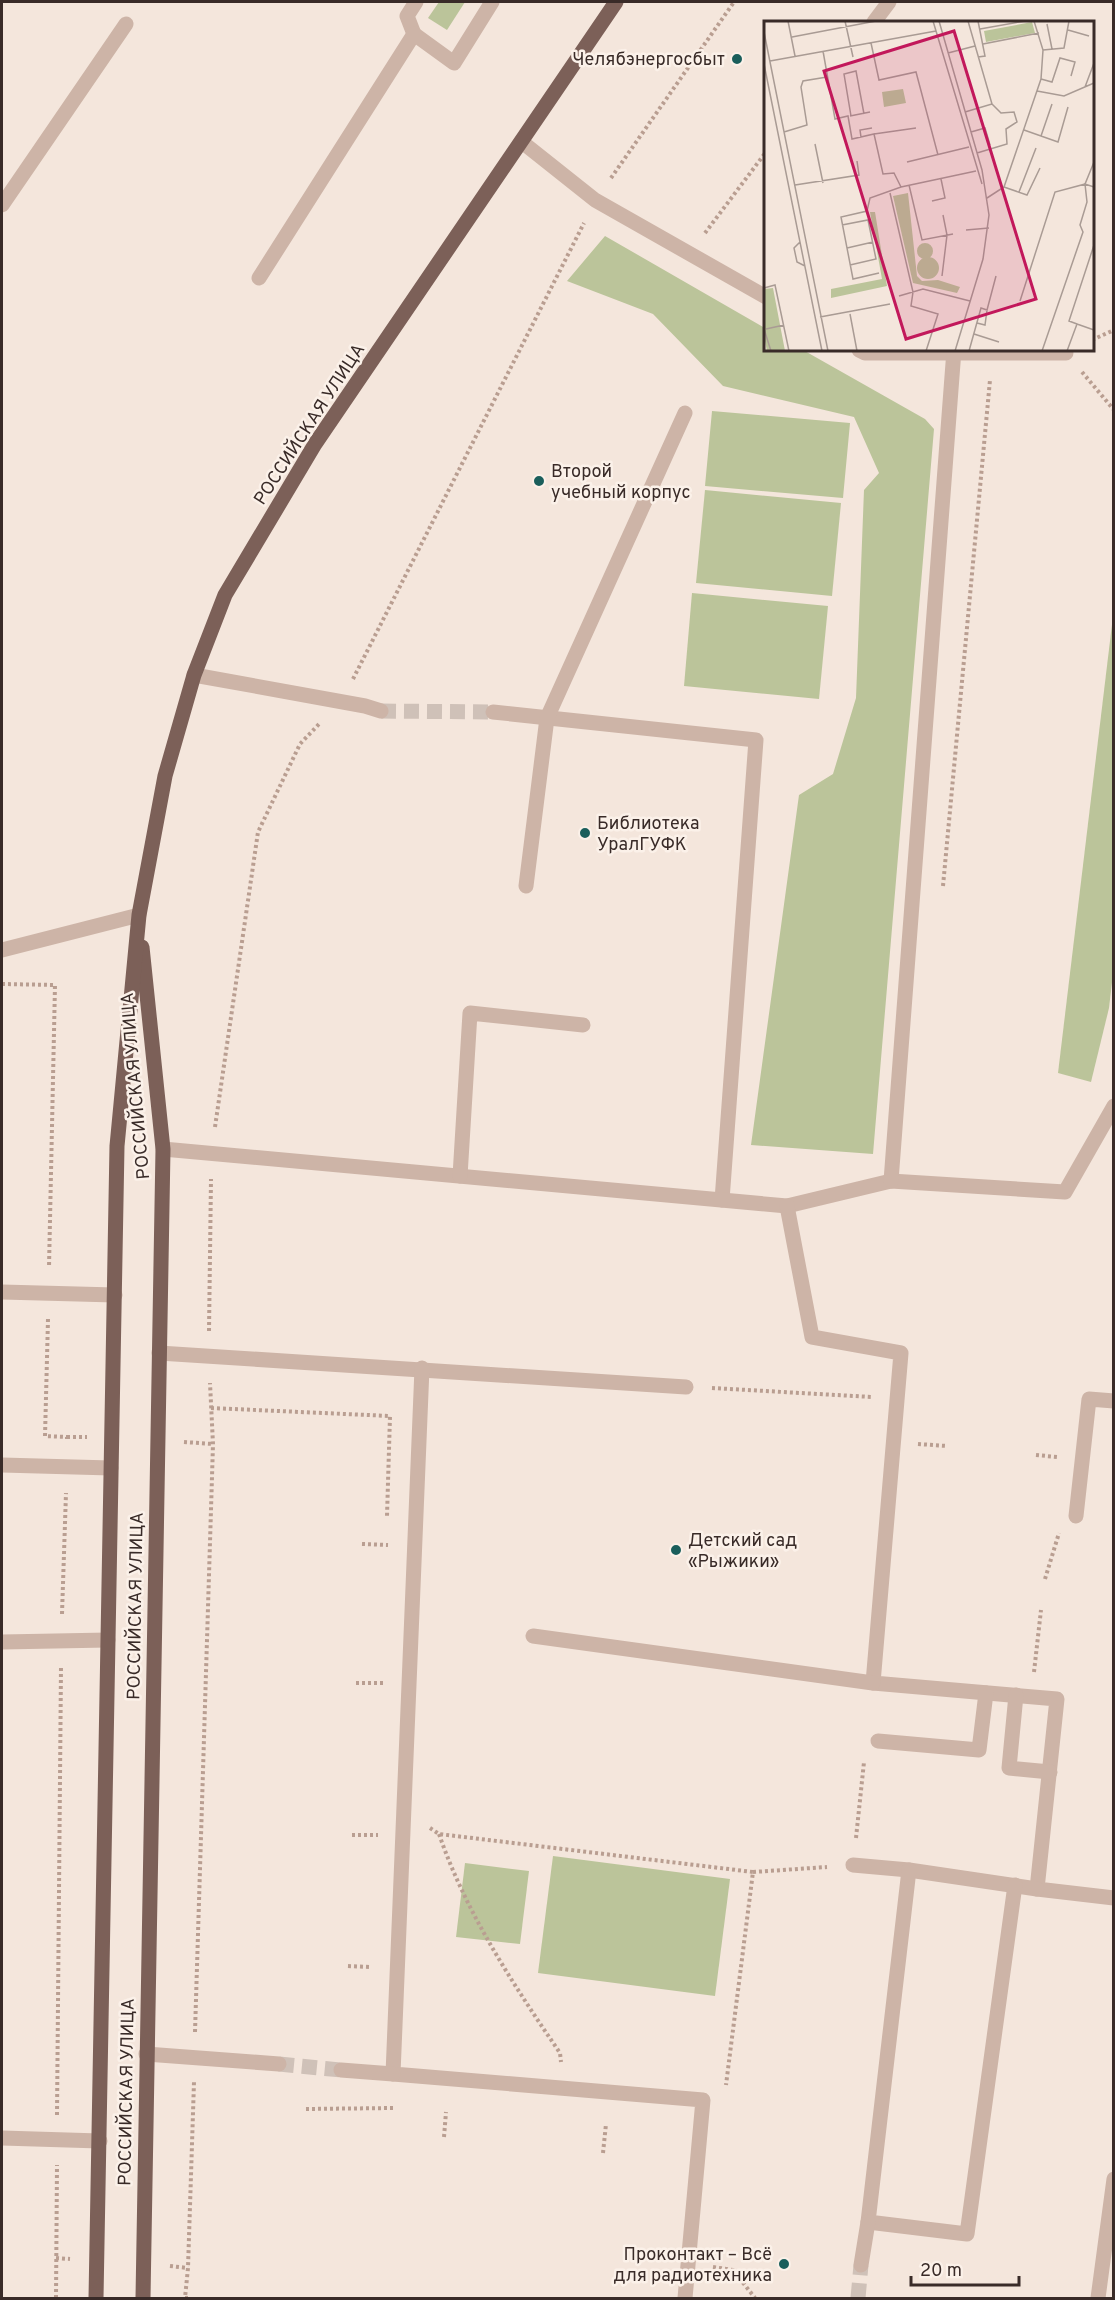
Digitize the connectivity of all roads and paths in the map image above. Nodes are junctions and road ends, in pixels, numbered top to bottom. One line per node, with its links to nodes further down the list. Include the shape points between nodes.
1 (416, 2): 8 (street, via 407,16)
2 (492, 2): 8 (street, via 454,63)
3 (616, 2): 9 (main road, РОССИЙСКАЯ УЛИЦА)
4 (734, 2): 11 (path)
5 (889, 2): 6 (street)
6 (875, 21)
7 (126, 24): 12 (street)
8 (414, 34): 14 (street)
9 (522, 142): 11 (street); 24 (main road, РОССИЙСКАЯ УЛИЦА, via 315,444 225,595)
10 (764, 153): 13 (path)
11 (595, 200): 13 (street); 25 (path)
12 (2, 205)
13 (690, 254): 15 (street)
14 (259, 278)
15 (764, 296)
16 (1113, 330): 17 (path)
17 (1094, 339)
18 (861, 351): 19 (street)
19 (954, 351): 20 (street); 38 (street)
20 (992, 352): 21 (street); 30 (path)
21 (1066, 353): 22 (path)
22 (1113, 410)
23 (685, 413): 28 (street)
24 (194, 675): 25 (street); 31 (main road, РОССИЙСКАЯ УЛИЦА, via 165,776)
25 (341, 702): 26 (street); 36 (path, via 300,744 258,832)
26 (381, 711)
27 (493, 712): 28 (street)
28 (547, 718): 29 (street); 39 (street, via 756,740)
29 (526, 886)
30 (942, 893)
31 (139, 915): 32 (street); 35 (main road, РОССИЙСКАЯ УЛИЦА); 42 (main road, РОССИЙСКАЯ УЛИЦА, via 117,1146)
32 (2, 950)
33 (583, 1024): 37 (street, via 470,1013)
34 (1113, 1106): 38 (street, via 1065,1192)
35 (163, 1149): 36 (street); 43 (main road, РОССИЙСКАЯ УЛИЦА)
36 (212, 1153): 37 (street); 44 (path)
37 (460, 1176): 39 (street)
38 (891, 1181): 40 (street)
39 (722, 1200): 40 (street)
40 (787, 1206): 61 (street, via 812,1337 901,1353)
41 (2, 1292): 42 (street)
42 (115, 1295): 51 (main road, РОССИЙСКАЯ УЛИЦА)
43 (159, 1353): 44 (street); 78 (main road, РОССИЙСКАЯ УЛИЦА)
44 (209, 1356): 45 (street); 49 (path)
45 (422, 1368): 46 (street); 82 (street)
46 (686, 1387): 47 (path)
47 (840, 1395)
48 (1113, 1401): 52 (street, via 1089,1399)
49 (212, 1408): 53 (path, via 390,1416); 79 (path)
50 (2, 1465): 51 (street)
51 (111, 1468): 58 (main road, РОССИЙСКАЯ УЛИЦА)
52 (1076, 1516)
53 (387, 1521)
54 (386, 1533): 55 (path)
55 (386, 1556)
56 (1041, 1610): 64 (path)
57 (533, 1636): 61 (street)
58 (108, 1640): 59 (street); 91 (main road, РОССИЙСКАЯ УЛИЦА)
59 (2, 1642)
60 (383, 1672): 63 (path)
61 (873, 1683): 62 (street)
62 (986, 1693): 64 (street); 65 (street, via 979,1750)
63 (382, 1695)
64 (1024, 1696): 67 (street, via 1057,1699); 67 (street, via 1009,1768)
65 (878, 1741)
66 (866, 1751): 70 (path)
67 (1050, 1772): 74 (street)
68 (379, 1823): 69 (path)
69 (378, 1846)
70 (852, 1865): 71 (street); 72 (path)
71 (909, 1870): 73 (street); 94 (street)
72 (753, 1872): 83 (path, via 439,1834 503,1970 560,2053); 84 (path, via 724,2095)
73 (1015, 1885): 74 (street); 94 (street, via 966,2234)
74 (1037, 1889): 75 (street)
75 (1113, 1898)
76 (348, 1966): 77 (path)
77 (375, 1967)
78 (146, 2054): 79 (street); 99 (main road, РОССИЙСКАЯ УЛИЦА)
79 (195, 2058): 80 (street); 100 (path, via 185,2298)
80 (279, 2064)
81 (341, 2070): 82 (street)
82 (393, 2074): 83 (street)
83 (566, 2088): 84 (street)
84 (703, 2100): 101 (street)
85 (393, 2108): 86 (path)
86 (306, 2109)
87 (446, 2112): 89 (path)
88 (606, 2124): 92 (path)
89 (444, 2137)
90 (2, 2138): 91 (street)
91 (100, 2141): 98 (main road, РОССИЙСКАЯ УЛИЦА)
92 (603, 2153)
93 (1113, 2179): 95 (street)
94 (868, 2222): 96 (street)
95 (1110, 2248): 103 (street)
96 (861, 2265)
97 (713, 2267): 102 (path, via 733,2270)
98 (96, 2298)
99 (143, 2298)
100 (189, 2298)
101 (686, 2298)
102 (755, 2298)
103 (1098, 2298)

